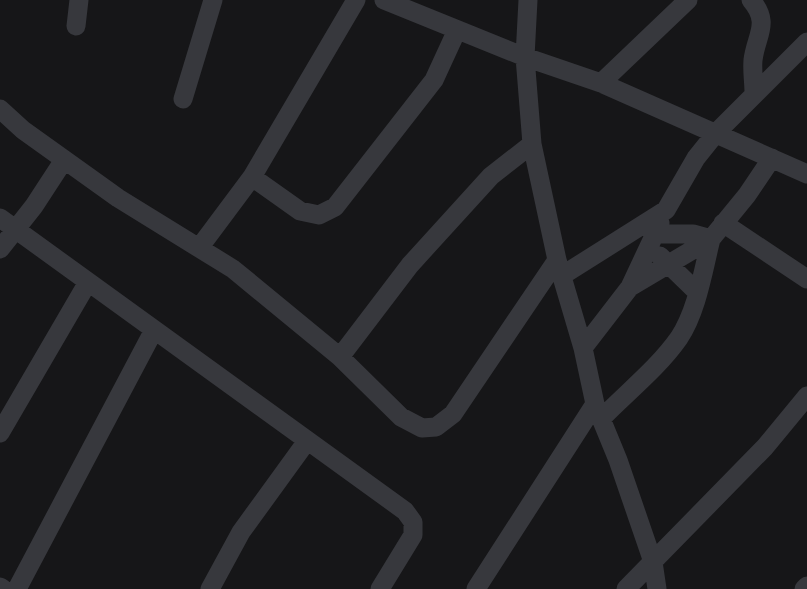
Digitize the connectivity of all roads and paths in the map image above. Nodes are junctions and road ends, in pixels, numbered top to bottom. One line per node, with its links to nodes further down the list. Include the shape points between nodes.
1 (79, 0): 8 (street)
2 (213, 0): 14 (street)
3 (356, 0): 21 (street)
4 (384, 0): 9 (street)
5 (528, 0): 11 (street)
6 (688, 0): 12 (street)
7 (751, 0): 13 (street, via 760,11 762,22 753,60)
8 (76, 26)
9 (457, 30): 11 (street); 21 (street, via 434,80 335,207 319,215 300,211)
10 (807, 42): 13 (street)
11 (526, 57): 12 (street); 17 (street)
12 (600, 83): 16 (street)
13 (754, 93): 16 (street)
14 (182, 99)
15 (0, 109): 19 (street)
16 (716, 133): 18 (street); 22 (street, via 696,158)
17 (532, 144): 31 (street); 38 (street, via 491,176 410,265)
18 (772, 158): 20 (street); 24 (street, via 747,195)
19 (64, 160): 25 (street); 28 (street)
20 (807, 174)
21 (252, 178): 28 (street)
22 (666, 210): 27 (street); 31 (street)
23 (0, 218): 25 (street)
24 (723, 222): 26 (street); 32 (street)
25 (16, 230): 29 (street); 33 (street)
26 (711, 239): 27 (street, via 693,234); 30 (street); 35 (street)
27 (652, 240): 30 (street); 34 (street)
28 (198, 248): 38 (street, via 233,269)
29 (0, 249)
30 (668, 264): 34 (street); 35 (street)
31 (560, 267): 37 (street); 38 (street, via 453,414 436,427 422,428 401,417)
32 (807, 279)
33 (88, 282): 36 (street); 41 (street)
34 (630, 287): 37 (street)
35 (697, 292): 40 (street, via 679,337 662,358)
36 (154, 330): 42 (street); 45 (street)
37 (583, 348): 40 (street)
38 (340, 357)
39 (807, 396): 43 (street, via 765,446)
40 (598, 411): 43 (street); 48 (street)
41 (0, 433)
42 (307, 441): 46 (street, via 242,532); 47 (street, via 405,511 413,522 413,535)
43 (653, 562): 49 (street); 50 (street)
44 (807, 586): 51 (street)
45 (17, 589)
46 (210, 589)
47 (380, 589)
48 (476, 589)
49 (626, 589)
50 (657, 589)
51 (804, 589)

